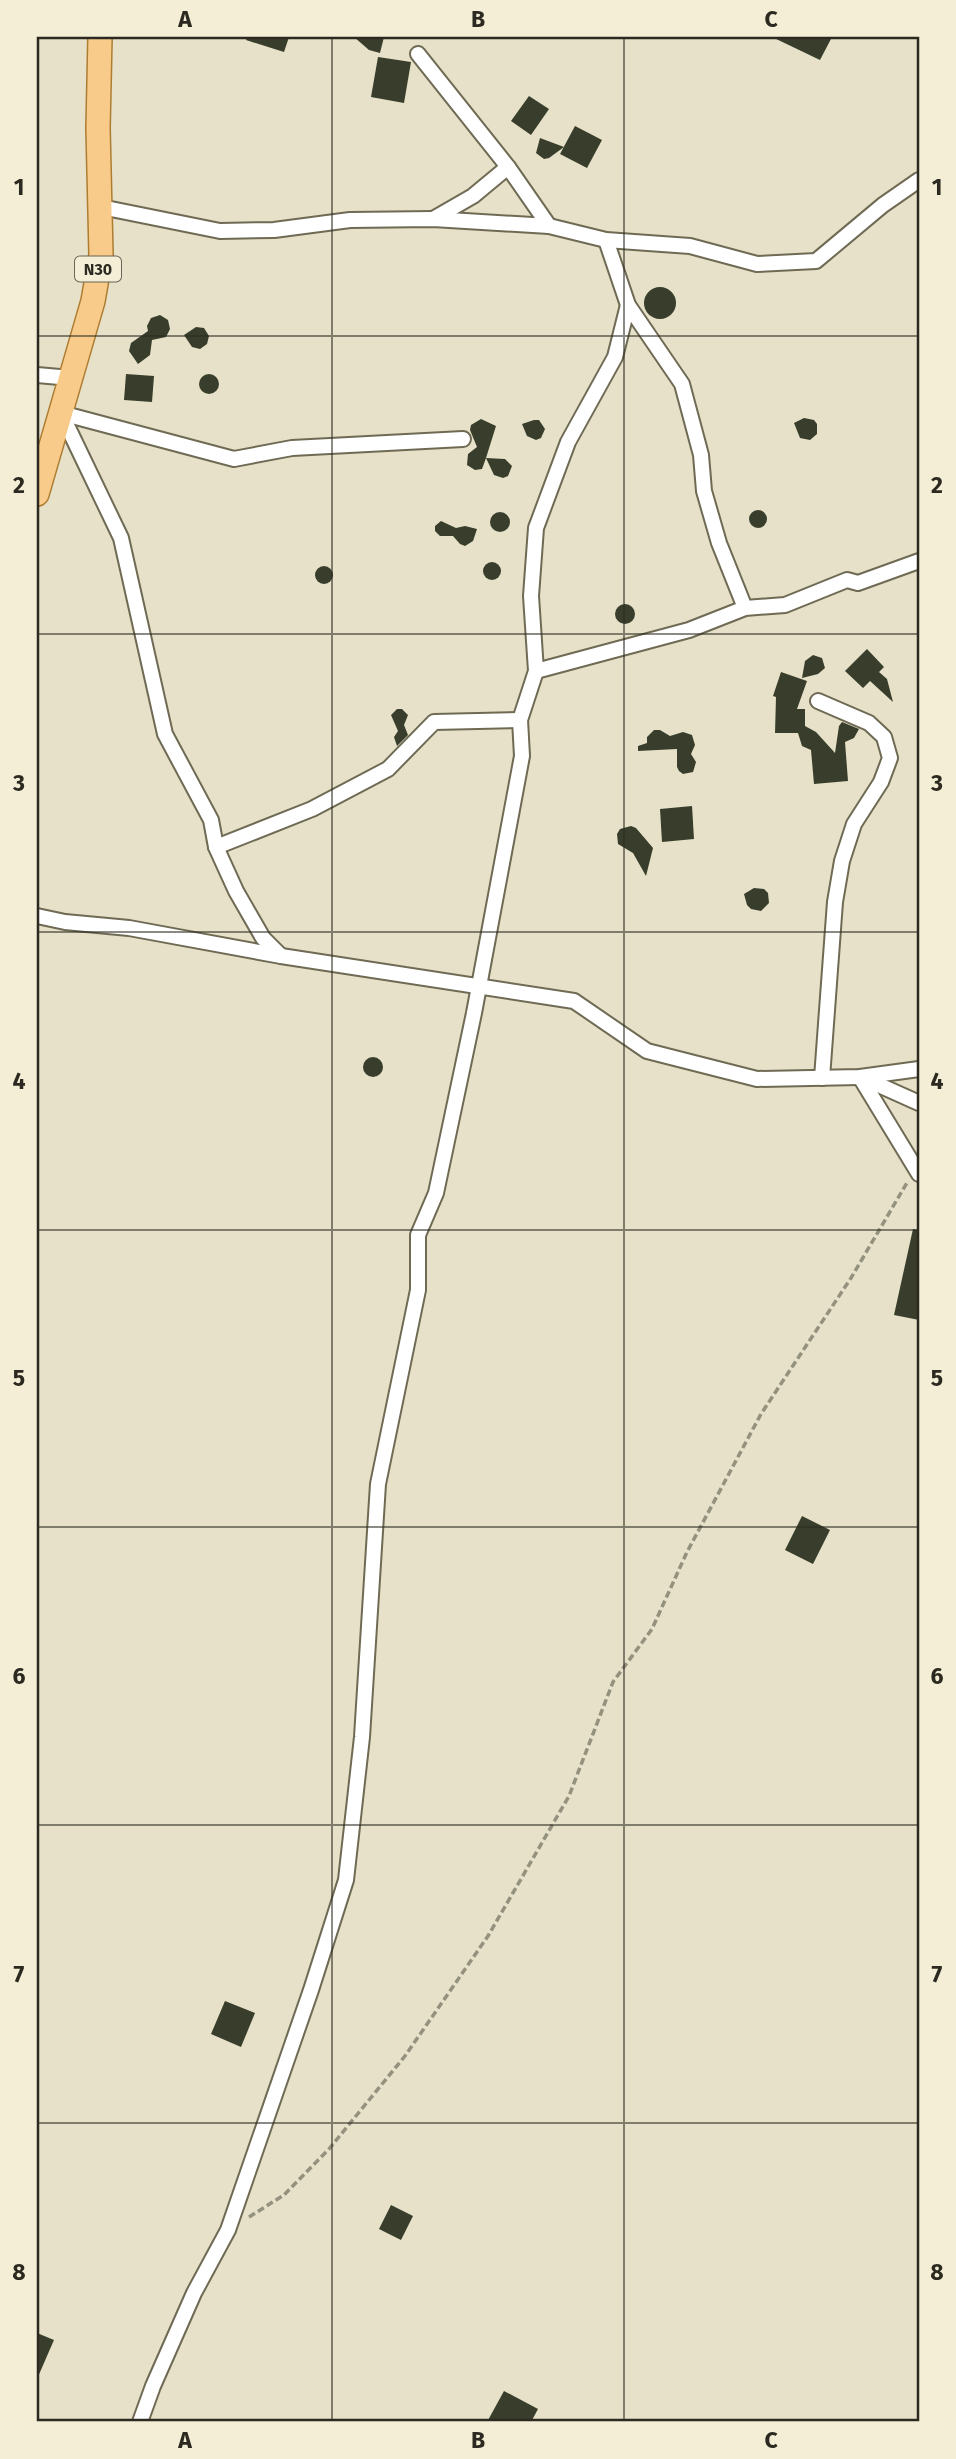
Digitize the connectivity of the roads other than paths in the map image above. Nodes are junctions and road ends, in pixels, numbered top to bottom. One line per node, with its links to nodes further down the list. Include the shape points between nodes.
1 (100, 37): 5 (main road, N30)
2 (418, 54): 3 (street)
3 (508, 167): 6 (street, via 473,196); 7 (street)
4 (919, 180): 8 (street, via 816,261 757,264 690,246)
5 (101, 207): 6 (street, via 220,231 274,230 350,220); 11 (main road, N30, via 93,301)
6 (433, 219): 7 (street)
7 (549, 226): 8 (street)
8 (606, 240): 9 (street)
9 (628, 305): 16 (street, via 682,384 701,455 704,491); 17 (street, via 615,357 568,442 536,528 531,596)
10 (37, 375): 11 (street)
11 (71, 378): 12 (main road, N30)
12 (61, 413): 13 (street, via 234,458 292,448); 14 (main road, N30); 20 (street, via 121,538 165,734 211,820)
13 (463, 439)
14 (37, 494)
15 (919, 561): 16 (street, via 858,583 847,580 785,605)
16 (745, 608): 17 (street, via 690,630)
17 (536, 671): 19 (street)
18 (818, 701): 26 (street, via 869,723 884,737 890,758 881,782 854,824 842,861)
19 (520, 720): 20 (street, via 433,722 388,769 312,809); 23 (street, via 522,756)
20 (216, 847): 22 (street, via 263,938)
21 (37, 916): 22 (street)
22 (281, 956): 23 (street)
23 (478, 985): 26 (street, via 573,1001 647,1051 757,1079); 29 (street, via 436,1193 418,1235 418,1290 377,1485 362,1737 346,1880 228,2230 194,2293)
24 (919, 1069): 25 (street)
25 (860, 1077): 26 (street); 27 (street); 28 (street)
26 (822, 1078)
27 (919, 1104)
28 (918, 1170)
29 (140, 2422)

